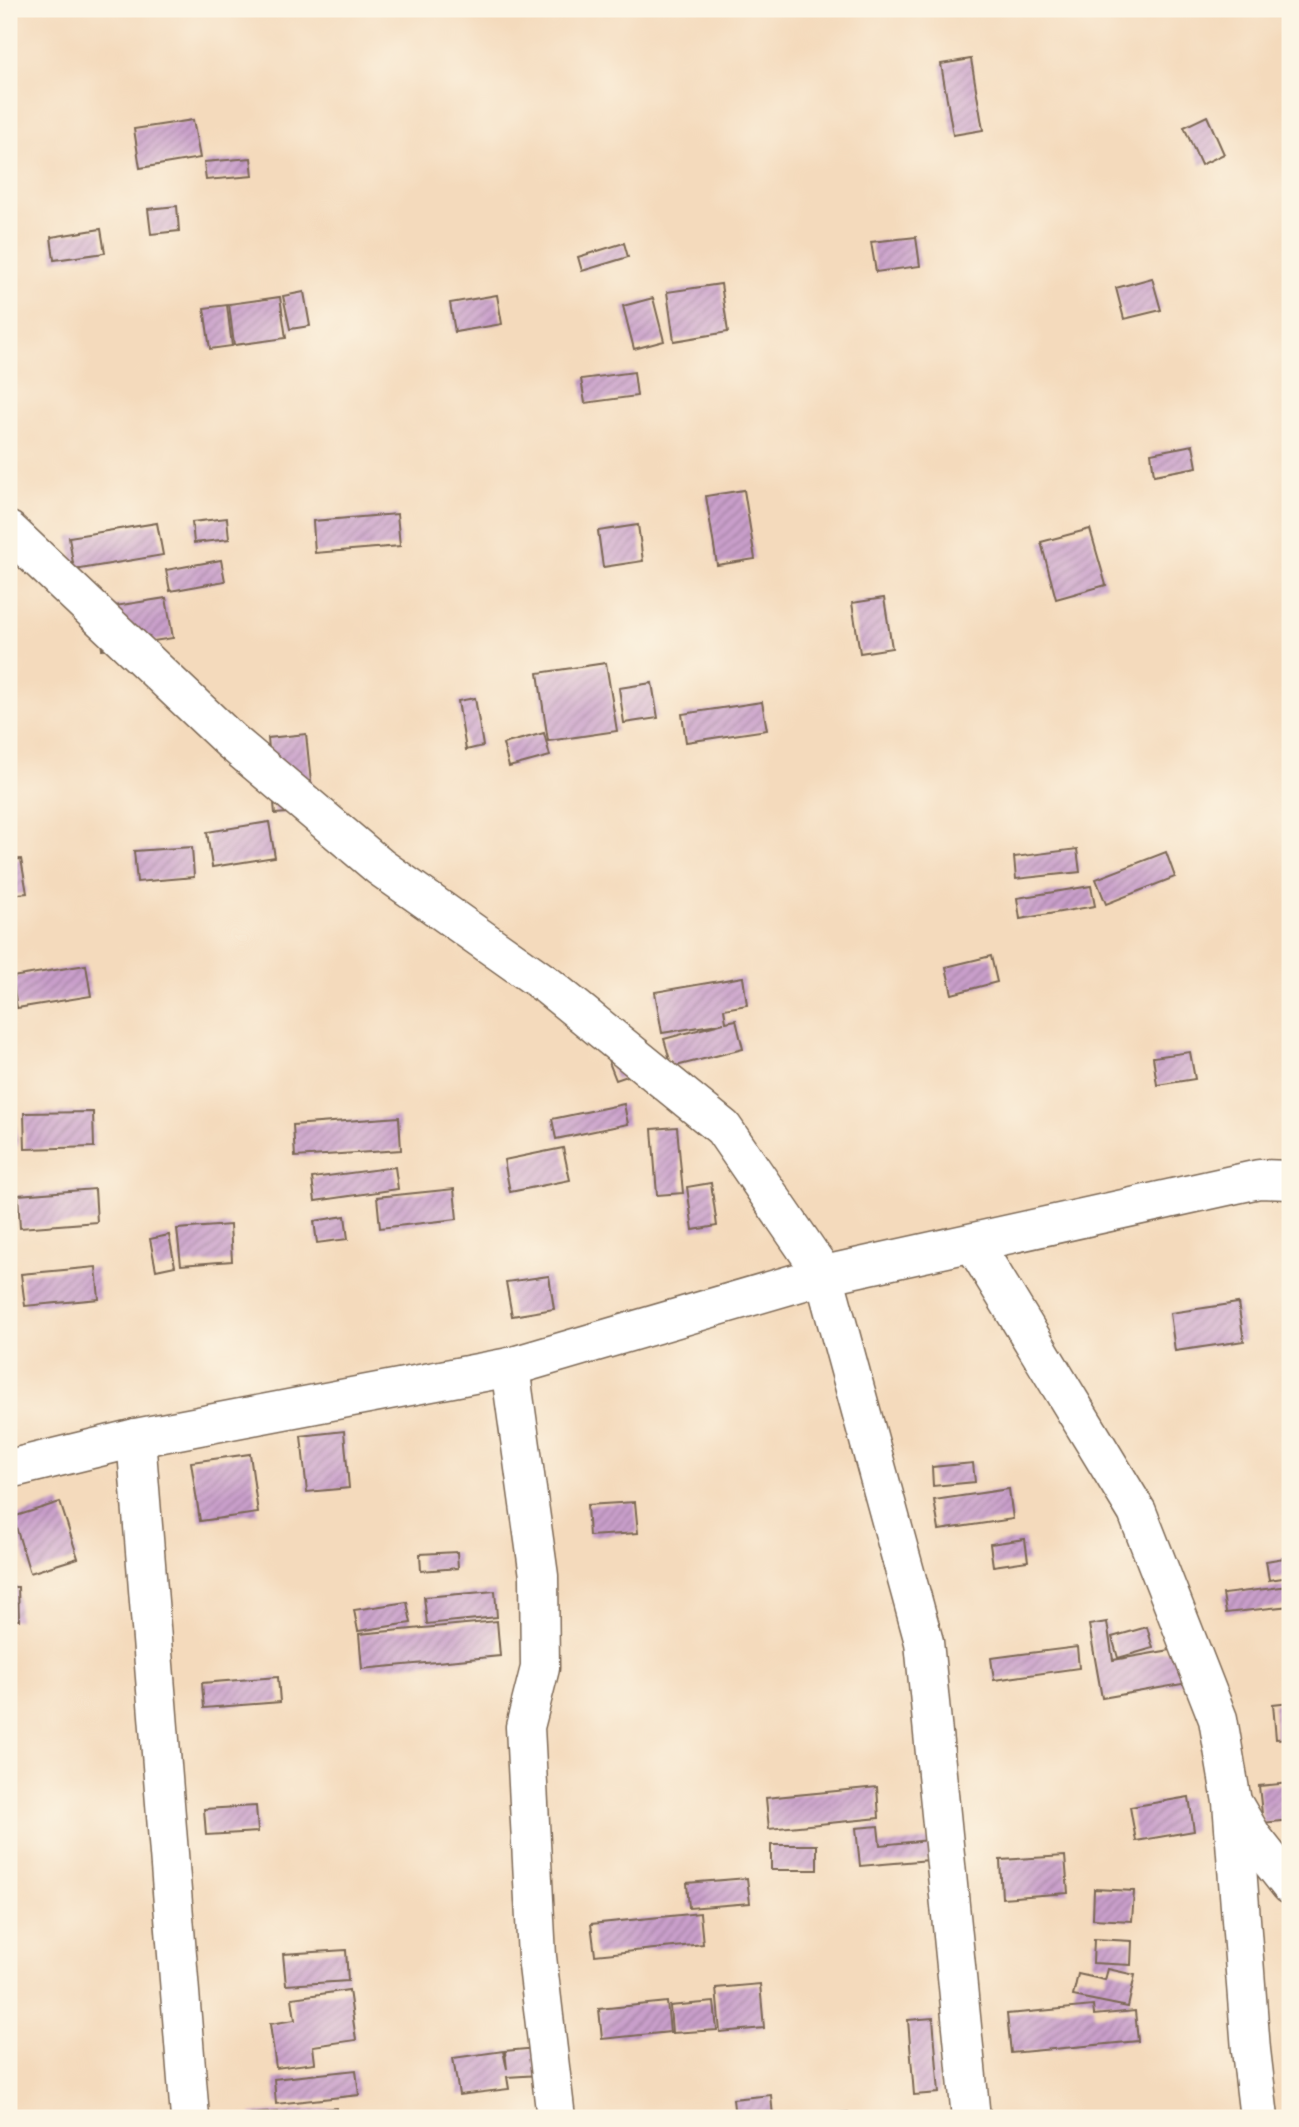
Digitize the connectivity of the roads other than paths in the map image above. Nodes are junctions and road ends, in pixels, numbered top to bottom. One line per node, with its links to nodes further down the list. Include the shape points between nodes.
1 (9, 531): 4 (street, via 231,741 380,867 548,986 723,1128)
2 (1290, 1180): 3 (street, via 1259,1179)
3 (974, 1244): 4 (street); 8 (street, via 1137,1512 1218,1719)
4 (824, 1276): 5 (street); 12 (street, via 924,1642)
5 (510, 1367): 6 (street); 11 (street, via 539,1576 540,1668 525,1727 537,1957)
6 (136, 1438): 7 (street); 10 (street)
7 (9, 1469)
8 (1232, 1802): 9 (street); 13 (street)
9 (1290, 1885)
10 (190, 2118)
11 (556, 2118)
12 (971, 2118)
13 (1259, 2118)

